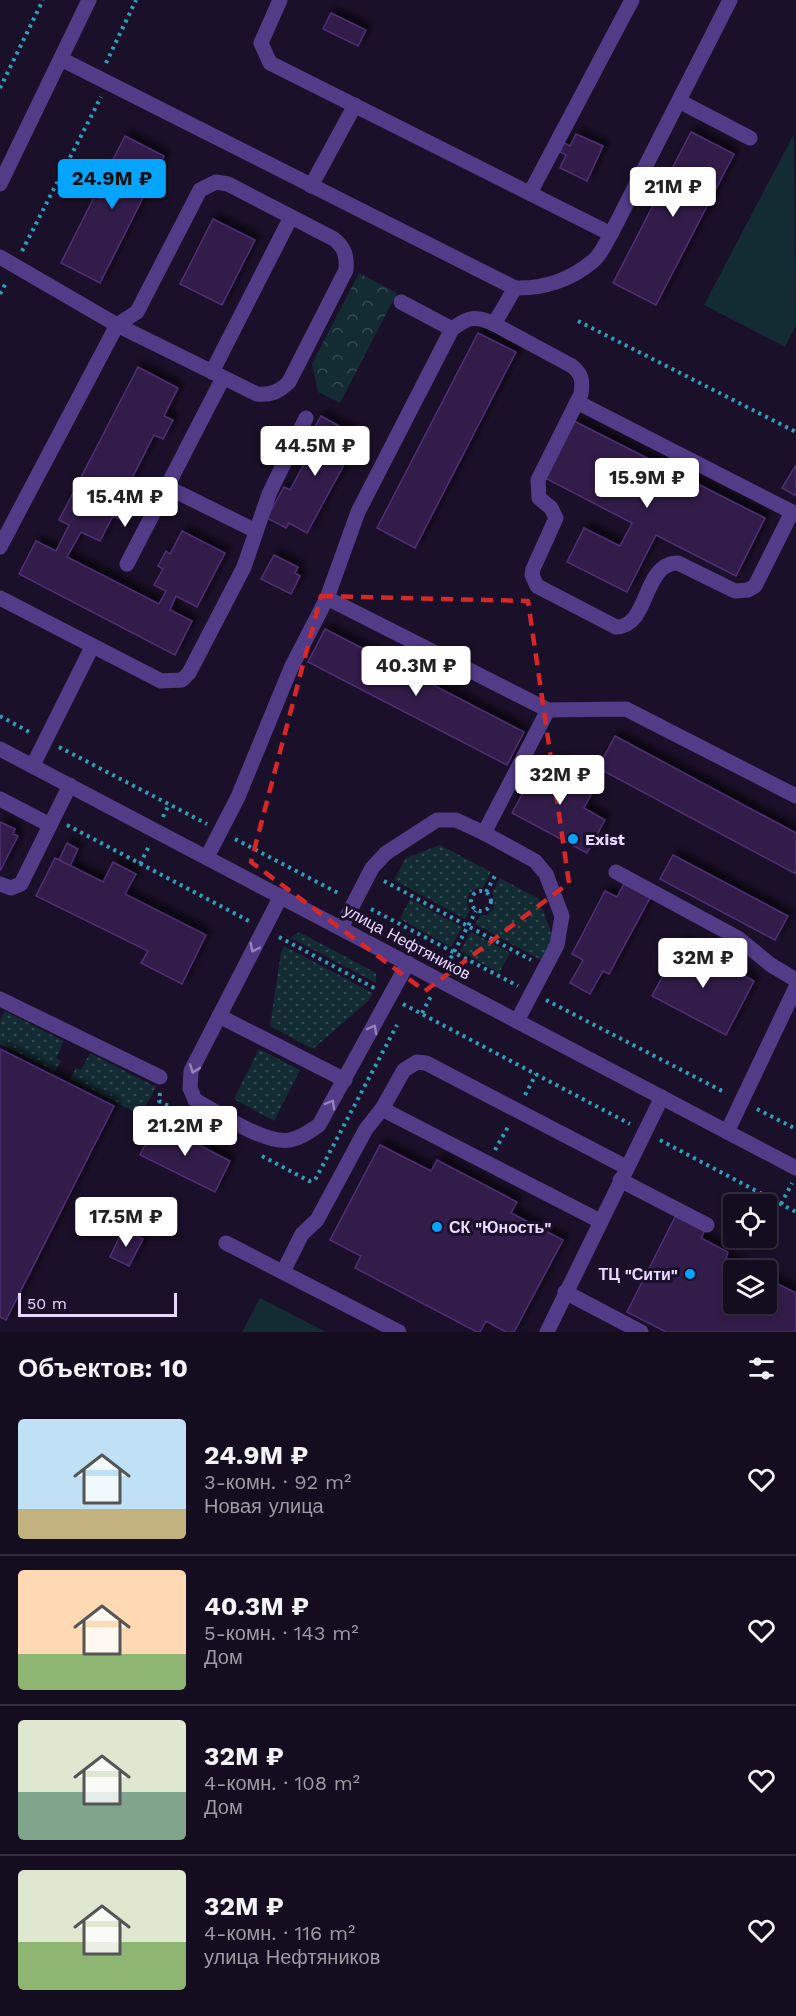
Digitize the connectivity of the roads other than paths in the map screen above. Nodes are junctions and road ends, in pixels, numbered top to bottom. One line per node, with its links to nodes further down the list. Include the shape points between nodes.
1 (89, 0): 5 (street)
2 (280, 0): 7 (street, via 261,43 270,63)
3 (632, 0): 11 (street)
4 (730, 0): 6 (street)
5 (61, 59): 9 (street); 10 (street)
6 (679, 101): 8 (street); 13 (street)
7 (355, 105): 10 (street); 11 (street)
8 (750, 138)
9 (0, 184)
10 (311, 186): 15 (street)
11 (530, 193): 13 (street)
12 (291, 217): 18 (street, via 228,184 207,185 200,190 137,312); 20 (street); 20 (street, via 343,246 346,270 289,382 280,390 269,395 257,394)
13 (611, 234): 15 (street, via 594,260 562,280 535,289)
14 (0, 257): 18 (street)
15 (515, 288): 17 (street)
16 (401, 302): 19 (street)
17 (494, 324): 19 (street, via 480,317 465,319); 21 (street, via 579,372 583,382)
18 (117, 325): 20 (street); 26 (street)
19 (452, 329): 29 (street, via 358,512)
20 (217, 375): 23 (street)
21 (577, 402): 24 (street); 24 (street, via 537,480 539,498 556,518 532,574 537,586 616,627 632,621 661,568 671,563 735,591 755,586)
22 (306, 418): 25 (street, via 269,494)
23 (167, 487): 25 (street); 27 (street)
24 (794, 513)
25 (256, 531): 30 (street, via 244,567 182,680 161,681)
26 (0, 547)
27 (127, 564)
28 (0, 598): 30 (street)
29 (327, 598): 31 (street); 39 (street, via 291,668 238,797)
30 (92, 647): 33 (street)
31 (549, 710): 35 (street, via 626,709); 38 (street)
32 (0, 749): 33 (street, улица Нефтяников)
33 (33, 765): 34 (street, улица Нефтяников)
34 (70, 785): 37 (street); 39 (street, улица Нефтяников)
35 (796, 796)
36 (0, 799): 37 (street)
37 (50, 825): 41 (street, via 21,884 11,888)
38 (484, 833): 43 (street, via 456,820 437,820 386,854 369,873); 49 (street, via 535,861 546,874 562,916 561,933)
39 (207, 857): 42 (street, улица Нефтяников)
40 (616, 872): 45 (street, via 738,938)
41 (0, 884)
42 (281, 896): 43 (street, улица Нефтяников); 48 (street, one-way to 48)
43 (340, 928): 44 (street, улица Нефтяников)
44 (408, 963): 49 (street, улица Нефтяников); 51 (street, one-way to 44)
45 (796, 980)
46 (796, 987): 54 (street)
47 (0, 999): 50 (street)
48 (219, 1016): 51 (street); 51 (street, one-way to 51, via 191,1071 190,1088 195,1100 270,1139 289,1141 319,1125)
49 (517, 1021): 52 (street, улица Нефтяников)
50 (160, 1077)
51 (345, 1080)
52 (662, 1097): 54 (street, улица Нефтяников); 56 (street)
53 (382, 1109): 56 (street, via 408,1065 426,1063); 57 (street); 60 (street, via 366,1130 317,1220 302,1234)
54 (727, 1132): 55 (street, улица Нефтяников)
55 (796, 1168)
56 (623, 1174): 57 (street); 58 (street)
57 (600, 1221): 61 (street)
58 (707, 1225)
59 (226, 1243): 60 (street)
60 (283, 1272): 62 (street)
61 (565, 1292): 63 (street); 64 (street)
62 (399, 1332)
63 (547, 1332)
64 (641, 1332)

